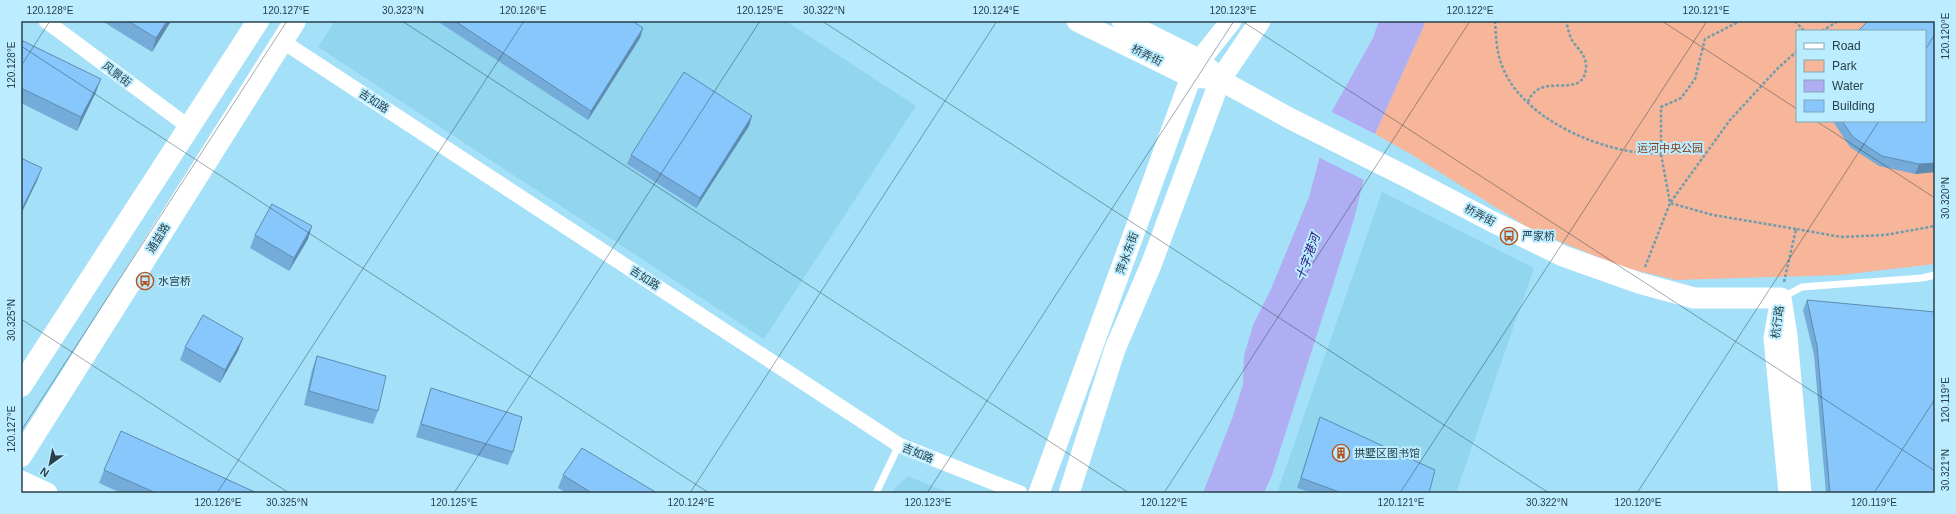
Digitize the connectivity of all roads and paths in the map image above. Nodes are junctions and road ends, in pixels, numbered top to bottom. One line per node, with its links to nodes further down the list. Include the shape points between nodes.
1 (46, 21): 20 (street, 风景街)
2 (258, 21): 20 (main road)
3 (295, 21): 15 (main road, 通益路)
4 (1077, 21): 17 (street, 桥弄街)
5 (1122, 21): 17 (street, 桥弄街)
6 (1231, 21): 17 (street, 萍水东街)
7 (1260, 21): 18 (street)
8 (1495, 21): 19 (path, via 1501,64 1511,83)
9 (1566, 21): 19 (path, via 1573,41 1583,54 1586,70 1577,83 1544,86 1531,94)
10 (1740, 21): 21 (path, via 1705,39 1695,79 1681,98 1661,106)
11 (1795, 21): 13 (path)
12 (1838, 21): 14 (path)
13 (1803, 30)
14 (1824, 30)
15 (282, 41): 29 (street, 吉如路); 30 (main road, 通益路)
16 (1796, 52): 22 (path, via 1730,120)
17 (1196, 69): 18 (street, 桥弄街); 35 (street, 萍水东街)
18 (1220, 80): 26 (street, 桥弄街, via 1291,119 1563,256); 36 (street, via 1150,266 1115,349)
19 (1528, 102): 21 (path, via 1549,119 1592,142 1620,150)
20 (188, 127): 28 (main road)
21 (1661, 154): 22 (path)
22 (1670, 203): 24 (path, via 1713,215); 26 (path)
23 (1935, 226): 24 (path, via 1885,235 1841,237)
24 (1796, 229): 27 (path)
25 (1935, 275): 27 (lane, via 1802,287)
26 (1639, 283): 27 (street, 桥弄街, via 1694,298)
27 (1781, 298): 37 (street, 杭行路, via 1774,338); 38 (street, 杭行路, via 1787,336)
28 (21, 386)
29 (899, 445): 33 (lane); 34 (street, 吉如路)
30 (21, 456)
31 (21, 481): 32 (street)
32 (47, 493)
33 (876, 493)
34 (1020, 493)
35 (1039, 493)
36 (1069, 493)
37 (1789, 493)
38 (1801, 493)

